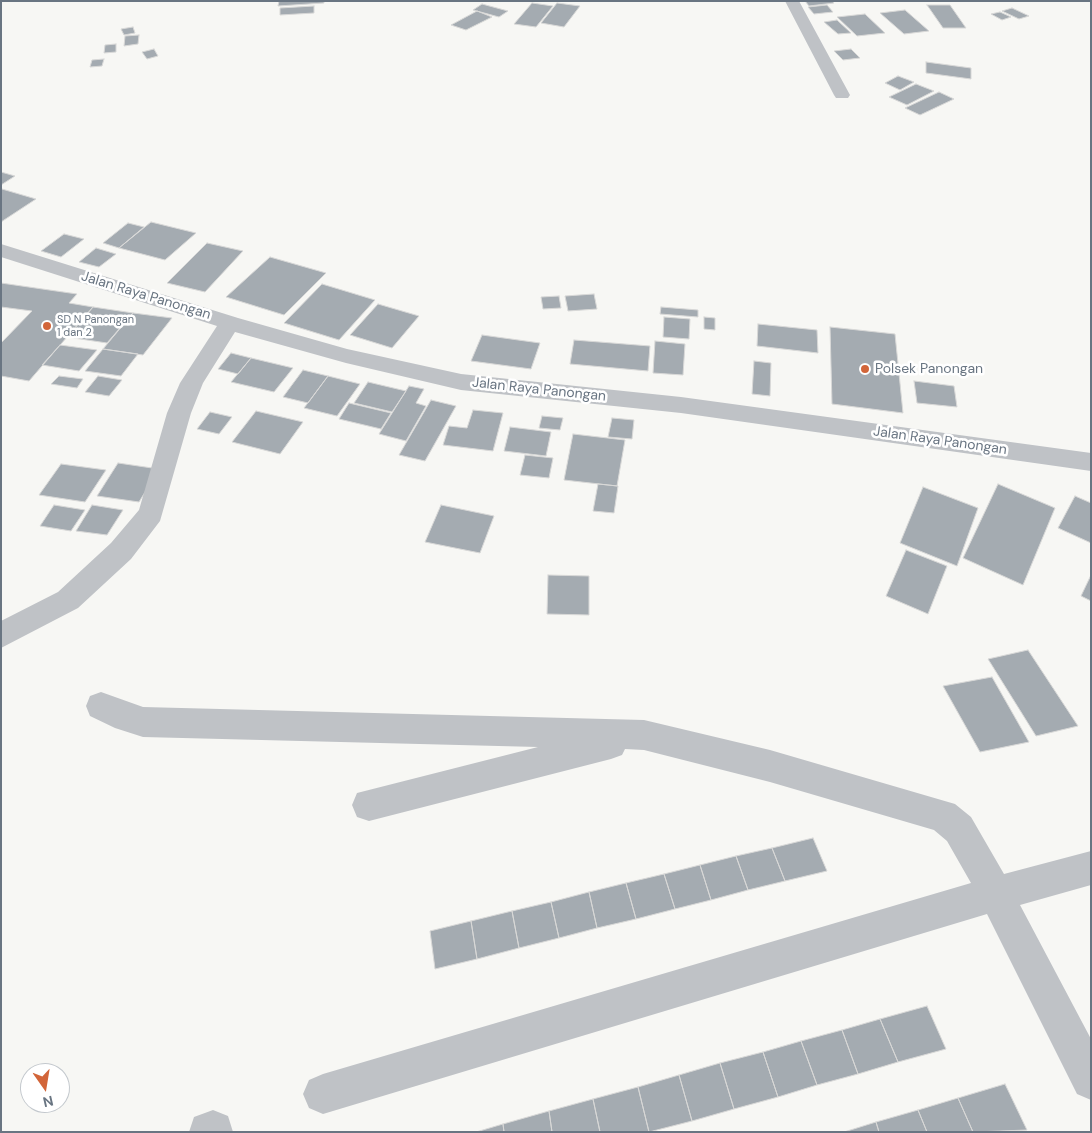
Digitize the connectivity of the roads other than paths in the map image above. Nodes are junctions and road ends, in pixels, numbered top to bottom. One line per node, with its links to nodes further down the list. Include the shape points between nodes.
1 (792, 1): 2 (street)
2 (842, 95)
3 (1, 250): 4 (street, Jalan Raya Panongan)
4 (230, 323): 5 (street, Jalan Raya Panongan, via 346,356 461,382 680,405); 6 (street, via 192,383 179,413 151,514 121,551 68,600)
5 (1091, 462)
6 (1, 635)
7 (101, 706): 8 (street, via 143,722)
8 (644, 735): 9 (street); 11 (street, via 770,766 943,816 959,829)
9 (369, 806)
10 (1091, 868): 11 (street)
11 (995, 894): 12 (street); 13 (street)
12 (1091, 1080)
13 (323, 1094)

